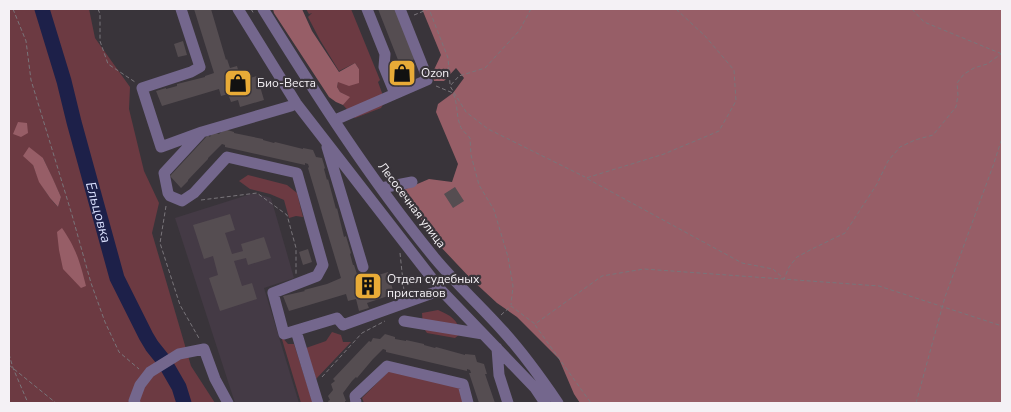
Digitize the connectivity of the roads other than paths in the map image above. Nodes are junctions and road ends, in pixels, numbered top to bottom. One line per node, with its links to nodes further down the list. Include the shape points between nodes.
1 (181, 9): 9 (street, via 200,67 142,88 161,146)
2 (238, 9): 7 (street)
3 (263, 9): 8 (street, Лесосечная улица)
4 (367, 9): 6 (street)
5 (402, 14): 6 (street, via 427,80)
6 (395, 94): 8 (street)
7 (296, 103): 9 (street); 10 (street)
8 (335, 120): 12 (street, Лесосечная улица)
9 (202, 132): 16 (street, via 164,173 170,196 182,201 194,193 227,157 297,173 323,265 318,276 273,293 284,334)
10 (325, 141): 13 (street); 14 (street)
11 (412, 182): 12 (street)
12 (381, 188): 26 (street, Лесосечная улица, via 434,258 494,321)
13 (363, 267)
14 (441, 290): 16 (street, via 343,325 337,318); 17 (street)
15 (404, 321): 17 (street)
16 (296, 330): 21 (street)
17 (483, 334): 18 (street)
18 (497, 348): 24 (street, via 499,375); 25 (street)
19 (135, 403): 20 (street, via 140,386 150,372 179,354 204,349)
20 (228, 403)
21 (318, 403)
22 (356, 403): 23 (street, via 355,396 387,366 463,384)
23 (468, 403)
24 (508, 403)
25 (545, 403)
26 (558, 403)

